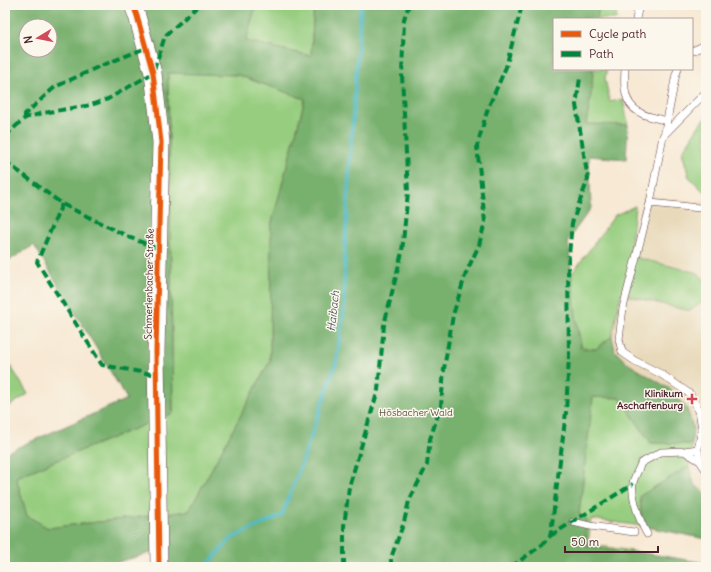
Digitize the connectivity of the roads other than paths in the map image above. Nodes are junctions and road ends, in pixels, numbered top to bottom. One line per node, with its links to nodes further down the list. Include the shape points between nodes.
1 (133, 5): 20 (street, Schmerlenbacher Straße, via 153,74 161,142 156,352)
2 (640, 5): 3 (lane)
3 (636, 18)
4 (706, 45): 5 (lane)
5 (693, 51)
6 (625, 70): 9 (lane, via 624,86 628,102 639,112)
7 (678, 70): 9 (lane)
8 (706, 92): 10 (lane)
9 (667, 121): 10 (lane)
10 (664, 136): 11 (lane)
11 (650, 202): 12 (lane); 13 (lane, via 623,308 619,339 622,352 690,394 698,411 702,429)
12 (706, 207)
13 (698, 449): 14 (lane); 15 (lane)
14 (684, 451): 15 (lane); 19 (lane, via 661,452 641,463 633,484 635,504)
15 (700, 461): 16 (lane)
16 (706, 470)
17 (573, 522): 18 (lane)
18 (634, 532)
19 (647, 534)
20 (159, 567)

